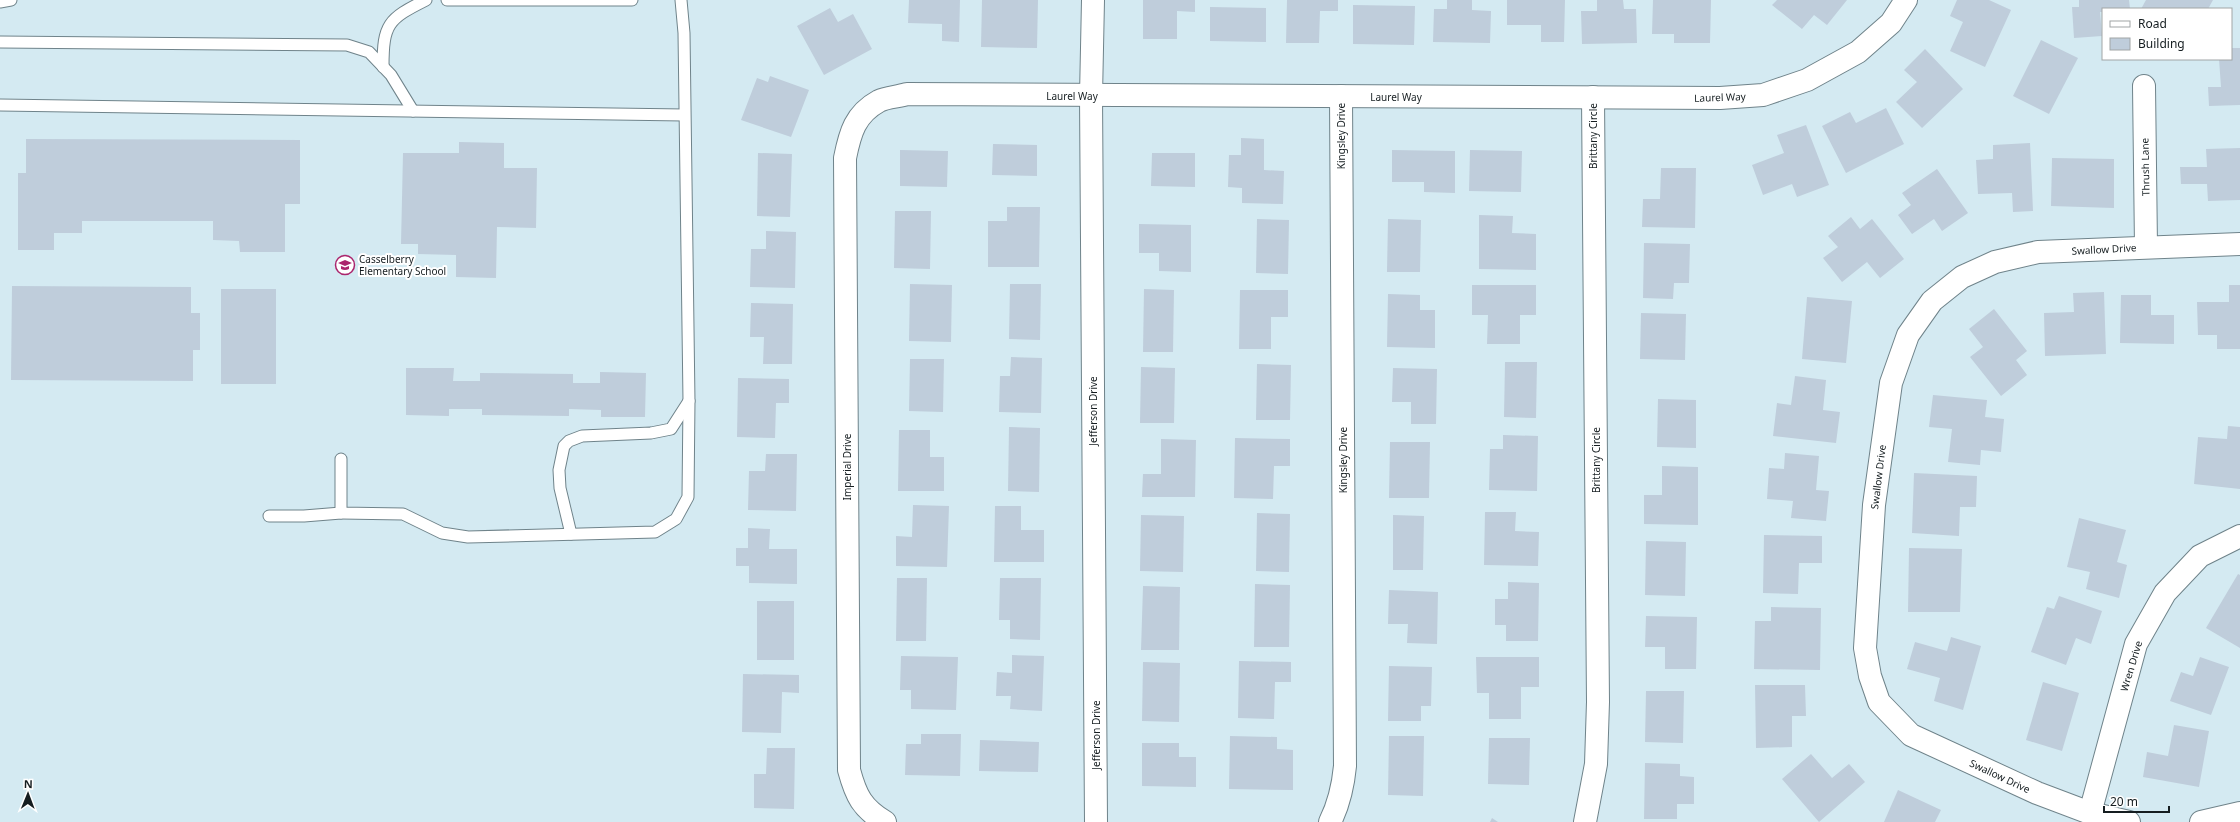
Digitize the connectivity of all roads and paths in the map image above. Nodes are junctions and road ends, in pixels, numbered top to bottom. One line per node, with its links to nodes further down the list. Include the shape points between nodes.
1 (11, 0): 8 (lane)
2 (426, 0): 10 (lane, via 398,14 386,29)
3 (447, 0): 4 (lane)
4 (632, 0)
5 (681, 0): 17 (lane, via 684,34)
6 (1093, 0): 12 (street, Jefferson Drive)
7 (1906, 0): 14 (street, Laurel Way, via 1891,23 1858,52 1807,80 1763,95 1720,98)
8 (0, 2)
9 (0, 42): 10 (lane, via 347,45 369,52)
10 (383, 67): 16 (lane)
11 (2144, 86): 20 (street, Thrush Lane)
12 (1091, 96): 13 (street, Laurel Way); 18 (street, Laurel Way, via 907,94 880,101); 30 (street, Jefferson Drive)
13 (1341, 96): 14 (street, Laurel Way); 31 (street, Kingsley Drive, via 1345,766 1338,806)
14 (1593, 98): 32 (street, Brittany Circle, via 1598,702 1596,764)
15 (0, 105): 16 (lane)
16 (413, 111): 17 (lane)
17 (684, 115): 21 (lane)
18 (859, 118): 29 (street, Imperial Drive, via 850,132 845,158 850,770 854,792)
19 (2240, 244): 20 (street, Swallow Drive)
20 (2146, 247): 27 (street, Swallow Drive, via 2038,252 1995,262 1962,277 1932,301 1908,335 1891,383 1874,505 1865,648 1870,676 1879,702 1911,735 2037,793)
21 (689, 401): 25 (lane, via 688,497 676,519 655,532); 25 (lane, via 671,429 651,433 582,436 564,446 558,470)
22 (341, 459): 23 (lane)
23 (341, 513): 24 (lane); 25 (lane, via 403,514 442,533 468,537)
24 (269, 516)
25 (571, 534)
26 (2240, 536): 27 (street, Wren Drive, via 2200,556 2165,593 2136,644)
27 (2090, 813): 33 (street, Swallow Drive)
28 (2240, 813): 34 (street)
29 (878, 817)
30 (1096, 822)
31 (1330, 822)
32 (1585, 822)
33 (2129, 822)
34 (2201, 822)

